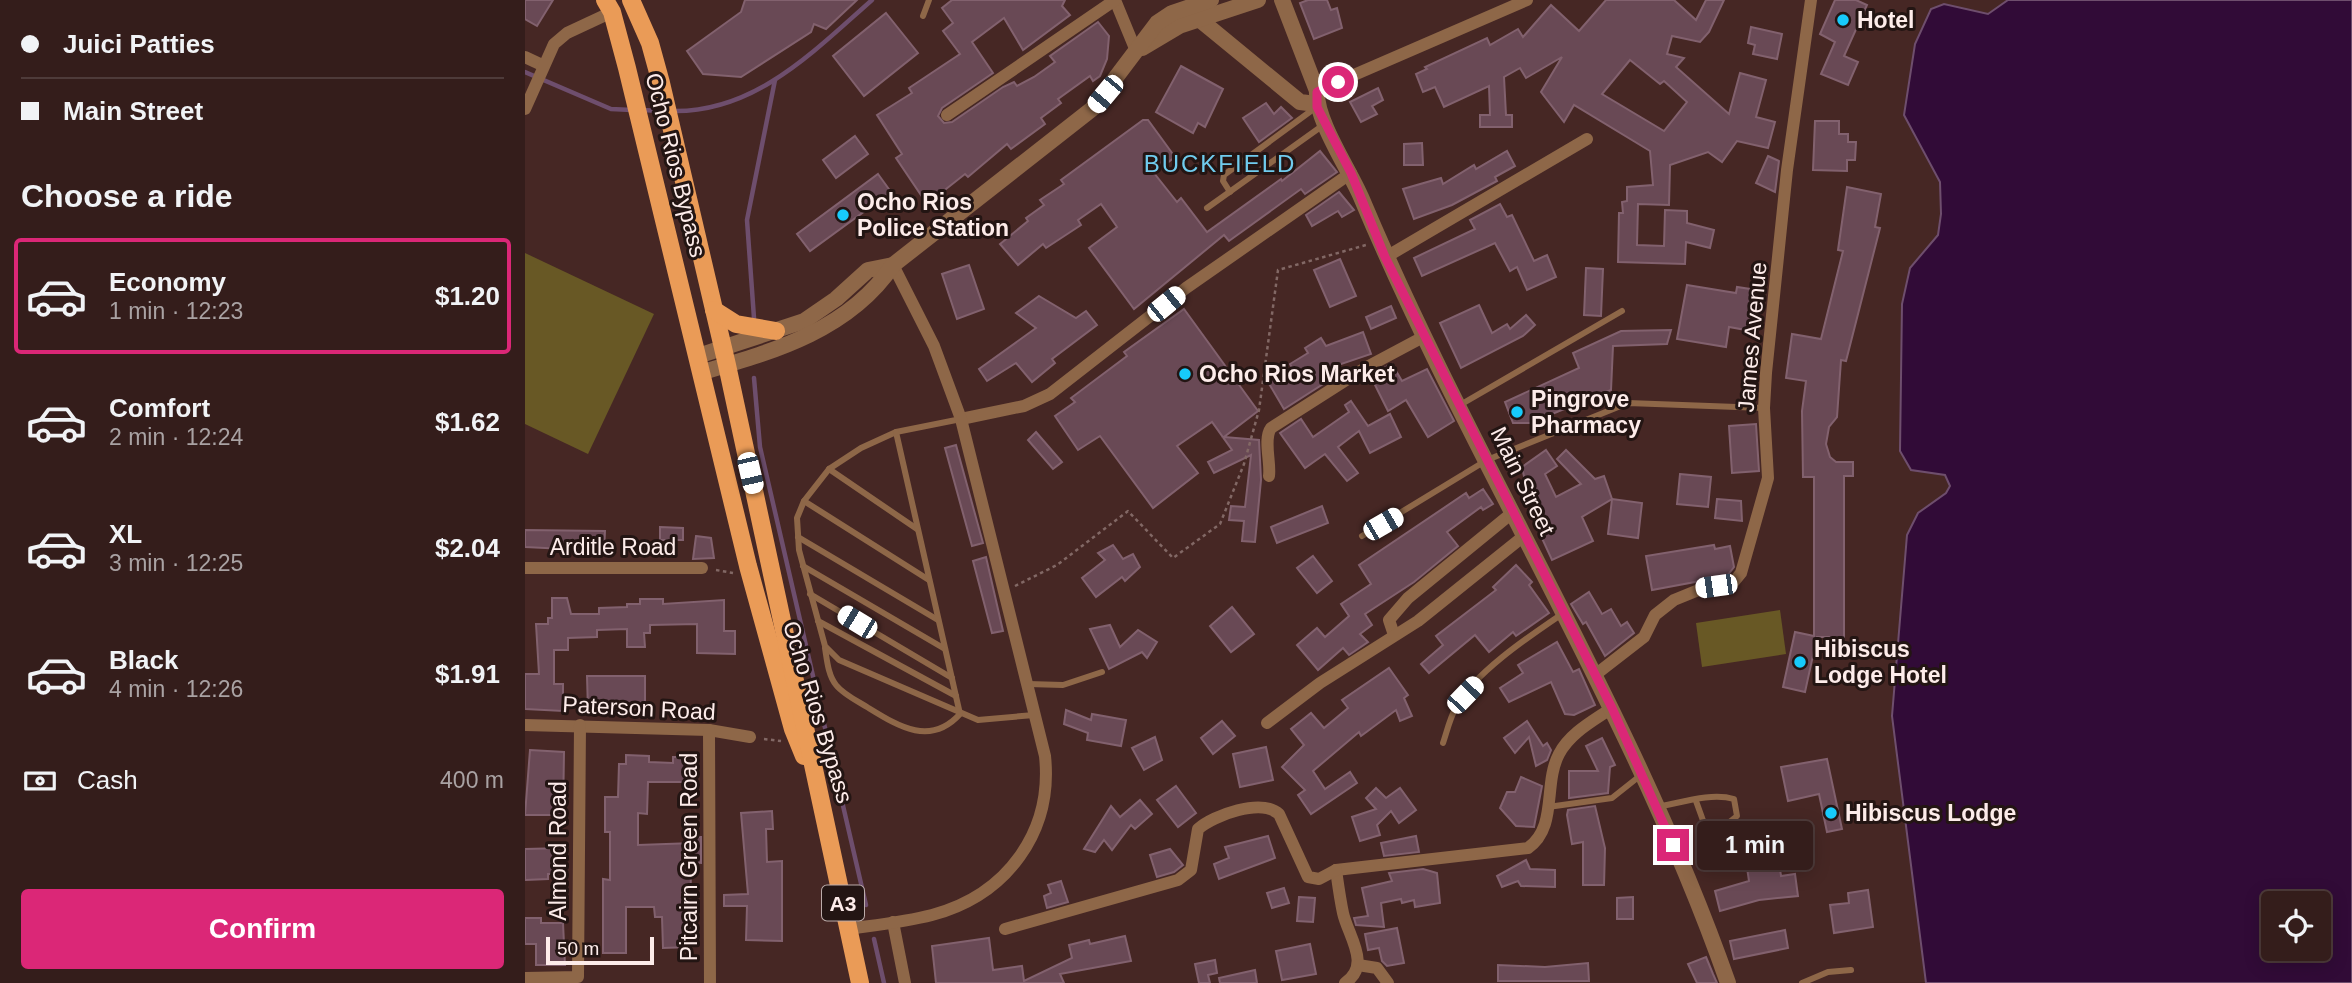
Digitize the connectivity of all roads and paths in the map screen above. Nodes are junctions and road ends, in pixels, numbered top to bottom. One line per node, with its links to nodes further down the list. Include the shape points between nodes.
1 (631, 0): 26 (main road, Ocho Rios Bypass / A3, via 661,83)
2 (929, 0): 10 (lane)
3 (1115, 0): 12 (street); 17 (street)
4 (1211, 0): 12 (street, via 1157,23)
5 (1258, 0): 11 (street)
6 (1282, 0): 15 (street, Main Street)
7 (1527, 0): 15 (street)
8 (1811, 0): 33 (street, James Avenue, via 1787,170)
9 (608, 6): 14 (street, via 554,44); 31 (main road, Ocho Rios Bypass / A3)
10 (923, 16)
11 (1199, 19): 12 (street); 15 (street, via 1300,102)
12 (1136, 51): 25 (street, via 1092,109)
13 (525, 57): 14 (street)
14 (541, 71): 16 (street)
15 (1317, 101): 18 (street, Main Street); 21 (lane, via 1224,175)
16 (528, 103)
17 (947, 115)
18 (1326, 123): 20 (street, Main Street); 21 (lane)
19 (1587, 139): 24 (street)
20 (1351, 173): 23 (street, Main Street); 34 (street, via 1186,288 1050,394 1024,406)
21 (1230, 192): 22 (lane)
22 (1207, 208)
23 (1380, 241): 24 (street, Main Street); 50 (path, via 1278,270 1259,410 1220,524 1173,558 1128,511 1057,565)
24 (1385, 257): 29 (street, Main Street)
25 (893, 265): 28 (street, via 868,270 804,321); 30 (street, via 879,286 812,336); 34 (street, via 934,346)
26 (714, 310): 28 (main road, via 736,324); 30 (main road, Ocho Rios Bypass / A3)
27 (1622, 311): 32 (lane)
28 (776, 331): 30 (street)
29 (1425, 336): 32 (street, Main Street); 38 (street, via 1271,428 1267,436)
30 (725, 357): 31 (street); 77 (main road, Ocho Rios Bypass / A3)
31 (700, 364): 48 (main road, Ocho Rios Bypass / A3)
32 (1460, 405): 36 (street, Main Street)
33 (1764, 408): 36 (lane, via 1628,403); 59 (street, James Avenue, via 1768,478 1741,573 1732,584 1674,600 1655,615 1644,637)
34 (961, 419): 35 (lane); 50 (street)
35 (896, 432): 37 (lane, via 860,447); 41 (lane)
36 (1487, 460): 40 (street, Main Street); 42 (lane)
37 (829, 469): 39 (lane); 41 (lane)
38 (1269, 476)
39 (804, 501): 44 (lane, via 797,518); 49 (lane)
40 (1512, 513): 43 (street, Main Street); 55 (street, via 1408,598 1389,620)
41 (918, 529): 49 (lane)
42 (1361, 536)
43 (1524, 536): 52 (street, Main Street); 55 (street)
44 (798, 537): 45 (lane); 53 (lane)
45 (803, 566): 51 (lane); 57 (lane)
46 (525, 568): 47 (street, Arditle Road)
47 (702, 568): 48 (path)
48 (751, 576): 71 (main road, Ocho Rios Bypass / A3)
49 (929, 580): 53 (lane)
50 (1005, 591): 61 (street)
51 (810, 594): 54 (lane); 60 (lane)
52 (1564, 612): 59 (street, Main Street); 72 (lane, via 1507,652 1465,695)
53 (939, 620): 57 (lane)
54 (818, 621): 56 (lane); 62 (lane)
55 (1394, 635): 66 (street)
56 (825, 646): 64 (lane, via 838,660); 64 (lane, via 836,685 902,729 928,732 951,723)
57 (945, 649): 60 (lane)
58 (1102, 672): 61 (lane, via 1063,685)
59 (1595, 675): 63 (street, Main Street)
60 (952, 678): 62 (lane)
61 (1028, 684): 65 (street)
62 (955, 696): 64 (lane)
63 (1612, 708): 73 (street, Main Street); 75 (street, via 1570,739 1559,755)
64 (960, 713): 65 (lane, via 978,720)
65 (1035, 715): 79 (street, via 1045,756 1045,800 1040,822 1016,862 985,890 936,914)
66 (1268, 723)
67 (525, 725): 68 (street, Paterson Road)
68 (580, 725): 69 (street, Paterson Road); 86 (street, Almond Road)
69 (709, 730): 70 (street, Paterson Road); 87 (street, Pitcairn Green Road)
70 (750, 737): 71 (path)
71 (799, 743): 77 (main road, Ocho Rios Bypass / A3)
72 (1443, 743)
73 (1641, 775): 75 (lane, via 1612,799); 76 (street, Main Street)
74 (1696, 801): 74 (lane, via 1726,796 1734,799 1737,816 1727,824 1705,827); 76 (lane)
75 (1548, 807): 78 (street, via 1544,830 1528,848)
76 (1656, 807): 92 (street, Main Street)
77 (827, 822): 80 (main road, A3)
78 (1336, 870): 81 (street, via 1319,879 1308,877 1279,814 1270,808 1253,808 1198,829 1191,870 1178,880); 82 (street, via 1343,916)
79 (893, 922): 80 (street); 89 (street)
80 (848, 929): 88 (main road, A3)
81 (1005, 929)
82 (1358, 965): 90 (street); 91 (street, via 1377,968)
83 (1851, 970): 93 (lane, via 1828,972)
84 (525, 978): 85 (street, Almond Road)
85 (552, 980): 86 (street, Almond Road)
86 (578, 980)
87 (710, 983)
88 (860, 983)
89 (905, 983)
90 (1345, 983)
91 (1388, 983)
92 (1728, 983)
93 (1802, 983)

